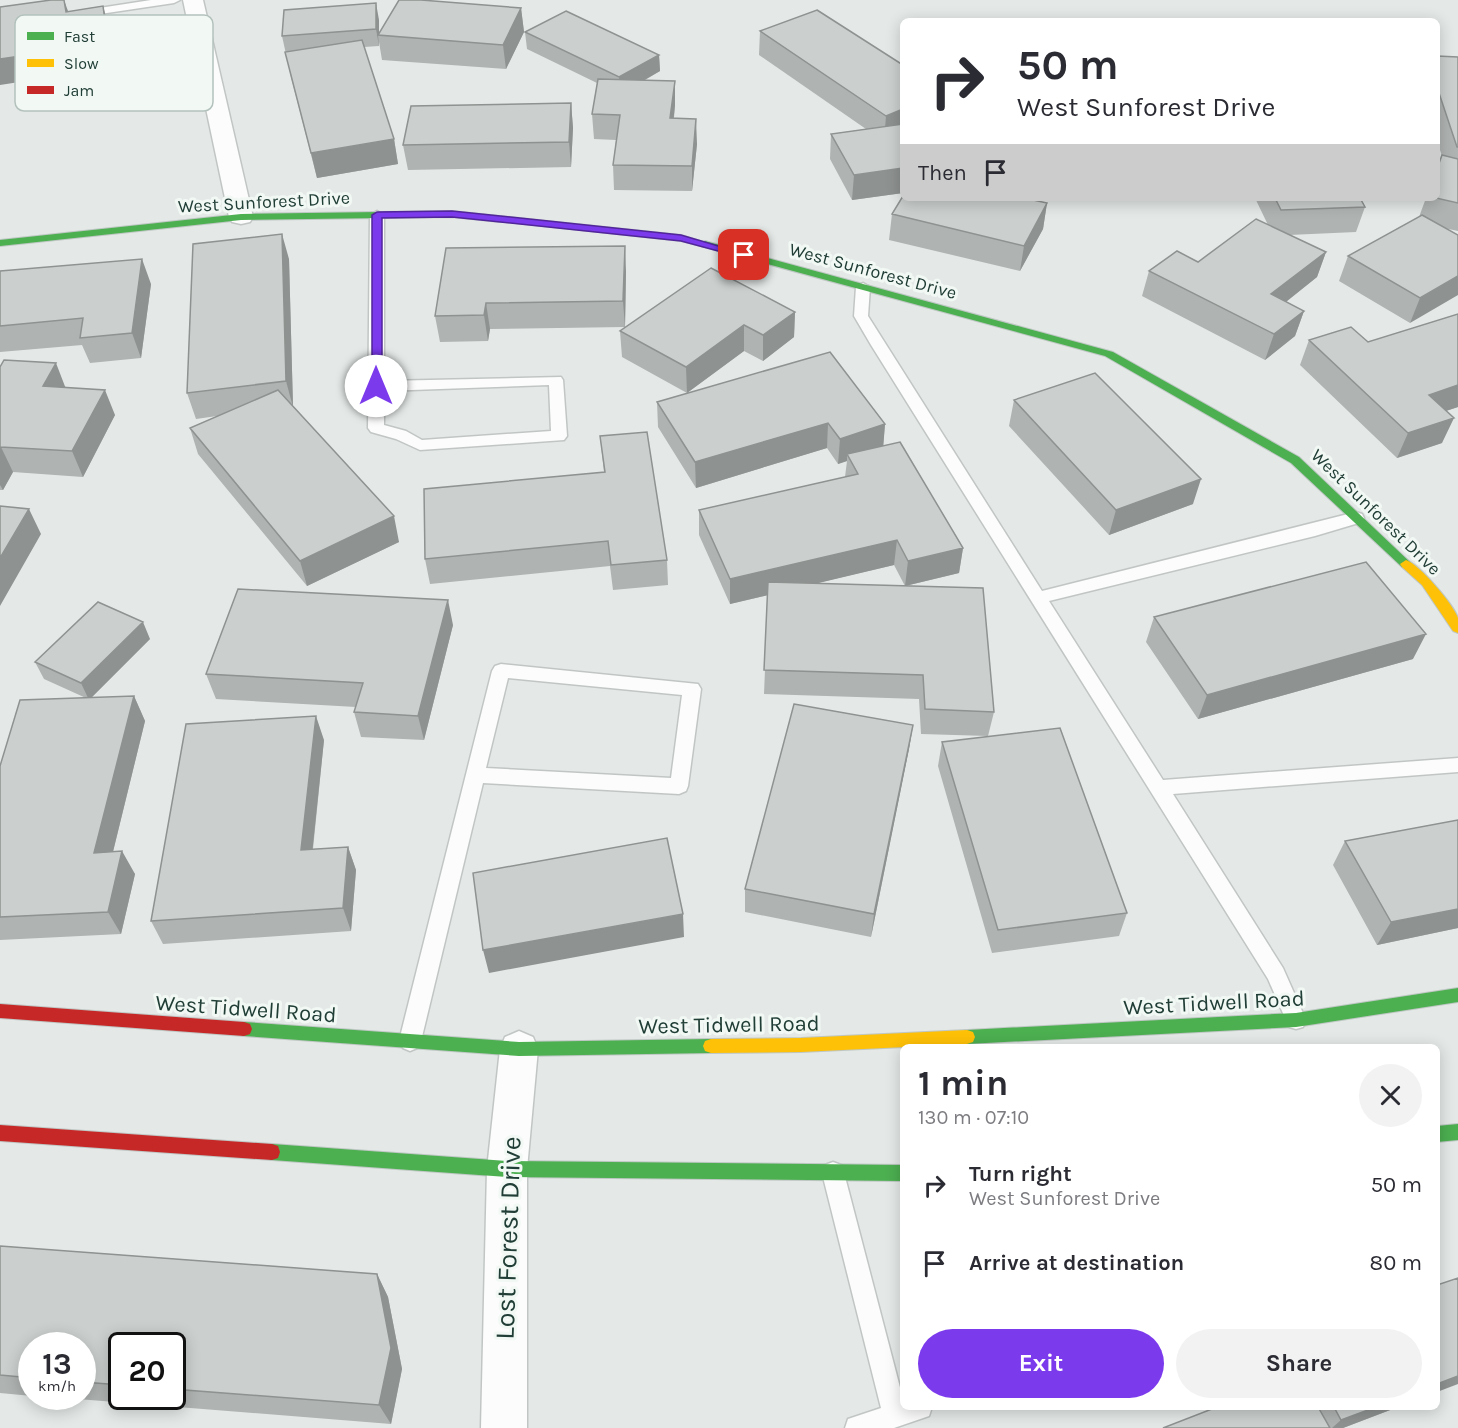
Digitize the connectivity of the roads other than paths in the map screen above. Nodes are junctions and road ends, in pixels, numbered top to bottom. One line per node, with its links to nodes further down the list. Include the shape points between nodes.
1 (174, 0): 3 (lane)
2 (193, 0): 4 (street)
3 (76, 15)
4 (196, 15)
5 (213, 91): 7 (street)
6 (377, 215): 7 (main road, West Sunforest Drive); 9 (main road, West Sunforest Drive, via 452,214 681,238); 10 (lane)
7 (241, 218): 8 (main road, West Sunforest Drive)
8 (0, 243)
9 (863, 287): 11 (main road, West Sunforest Drive, via 1109,354 1296,460); 12 (lane, via 861,316)
10 (376, 386): 10 (lane, via 376,429 420,445 559,436 556,380)
11 (1356, 518): 12 (lane); 13 (main road, West Sunforest Drive, via 1426,582)
12 (1038, 598): 16 (lane)
13 (1458, 628)
14 (1458, 765): 16 (lane)
15 (476, 775): 15 (lane, via 501,671 692,689 679,786); 20 (lane)
16 (1158, 788): 19 (lane, via 1276,974)
17 (1458, 995): 19 (main road, West Tidwell Road)
18 (0, 1011): 20 (main road, West Tidwell Road)
19 (1296, 1020): 21 (main road, West Tidwell Road, via 801,1045)
20 (410, 1041): 21 (main road, West Tidwell Road)
21 (519, 1049): 25 (street, Lost Forest Drive)
22 (1458, 1132): 24 (main road)
23 (0, 1133): 25 (main road)
24 (1440, 1134)
25 (507, 1169): 26 (main road); 30 (street, Lost Forest Drive)
26 (832, 1173): 27 (main road); 29 (lane)
27 (900, 1173)
28 (911, 1410): 29 (lane)
29 (895, 1415): 31 (lane)
30 (504, 1428)
31 (857, 1428)

